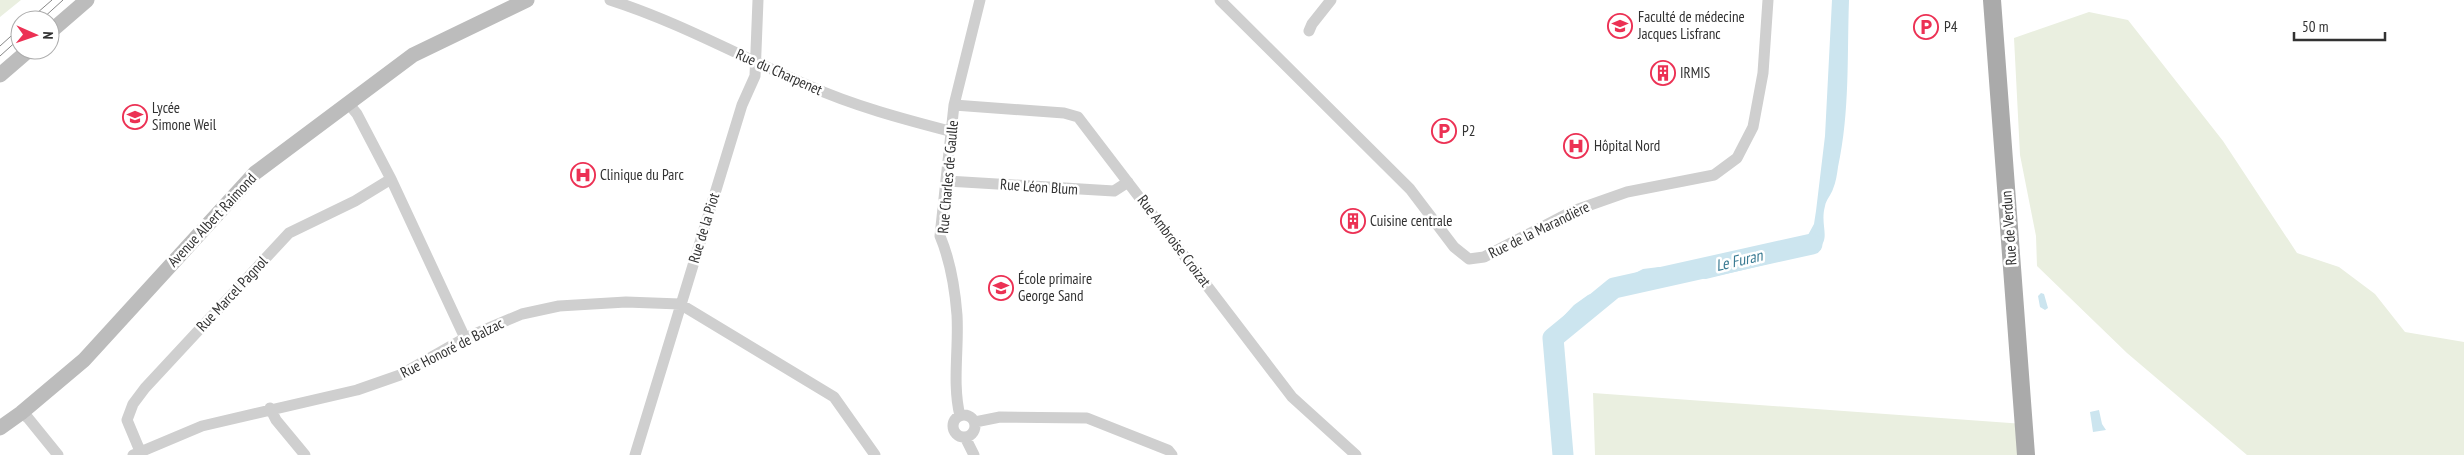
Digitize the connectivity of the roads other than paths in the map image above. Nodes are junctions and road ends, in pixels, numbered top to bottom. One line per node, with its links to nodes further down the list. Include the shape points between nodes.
1 (87, 0): 10 (street)
2 (527, 0): 15 (street, Avenue Albert Raimond, via 413,54)
3 (610, 0): 13 (street, Rue du Charpenet, via 654,14)
4 (758, 0): 13 (street, Rue de la Piot)
5 (980, 0): 16 (street, Rue Charles de Gaulle)
6 (1220, 0): 8 (street, Rue de la Marandière, via 1410,189 1454,247 1469,259 1484,257 1573,211 1627,192 1714,175 1738,158 1753,127 1762,82)
7 (1331, 0): 11 (street)
8 (1768, 0)
9 (1992, 0): 37 (main road, Rue de Verdun)
10 (60, 23)
11 (1309, 32)
12 (17, 60): 14 (street)
13 (755, 62): 17 (street, Rue du Charpenet, via 884,114); 21 (street, Rue de la Piot, via 755,76 742,105)
14 (0, 75)
15 (348, 103): 18 (street); 24 (street, Avenue Albert Raimond, via 255,172 84,360)
16 (954, 105): 17 (street, Rue Charles de Gaulle); 20 (street, Rue Ambroise Croizat, via 1064,113 1078,117)
17 (953, 132): 19 (street, Rue Charles de Gaulle)
18 (391, 179): 22 (street); 29 (street, Rue Marcel Pagnol, via 355,201 289,232 133,404 127,420)
19 (947, 181): 20 (street, Rue Léon Blum, via 1114,192); 25 (street, Rue Charles de Gaulle, via 940,236 947,252 957,315 956,401)
20 (1128, 182): 36 (street, Rue Ambroise Croizat, via 1292,397)
21 (680, 304): 22 (street, Rue Honoré de Balzac, via 626,302 559,306 522,314); 32 (street, Rue de la Piot); 33 (street, Rue Honoré de Balzac, via 834,397)
22 (465, 338): 23 (street, Rue Honoré de Balzac, via 400,375 366,387)
23 (270, 408): 29 (street, Rue Honoré de Balzac, via 202,426); 31 (street)
24 (21, 413): 27 (street, Avenue Albert Raimond); 30 (street)
25 (960, 416): 26 (street, via 970,416); 28 (street, via 954,420 954,431)
26 (975, 422): 28 (street, via 974,432); 35 (street, via 1000,417 1087,418 1168,450)
27 (0, 428)
28 (965, 437): 34 (street)
29 (137, 453)
30 (58, 455)
31 (305, 455)
32 (635, 455)
33 (875, 455)
34 (974, 455)
35 (1172, 455)
36 (1356, 455)
37 (2026, 455)

